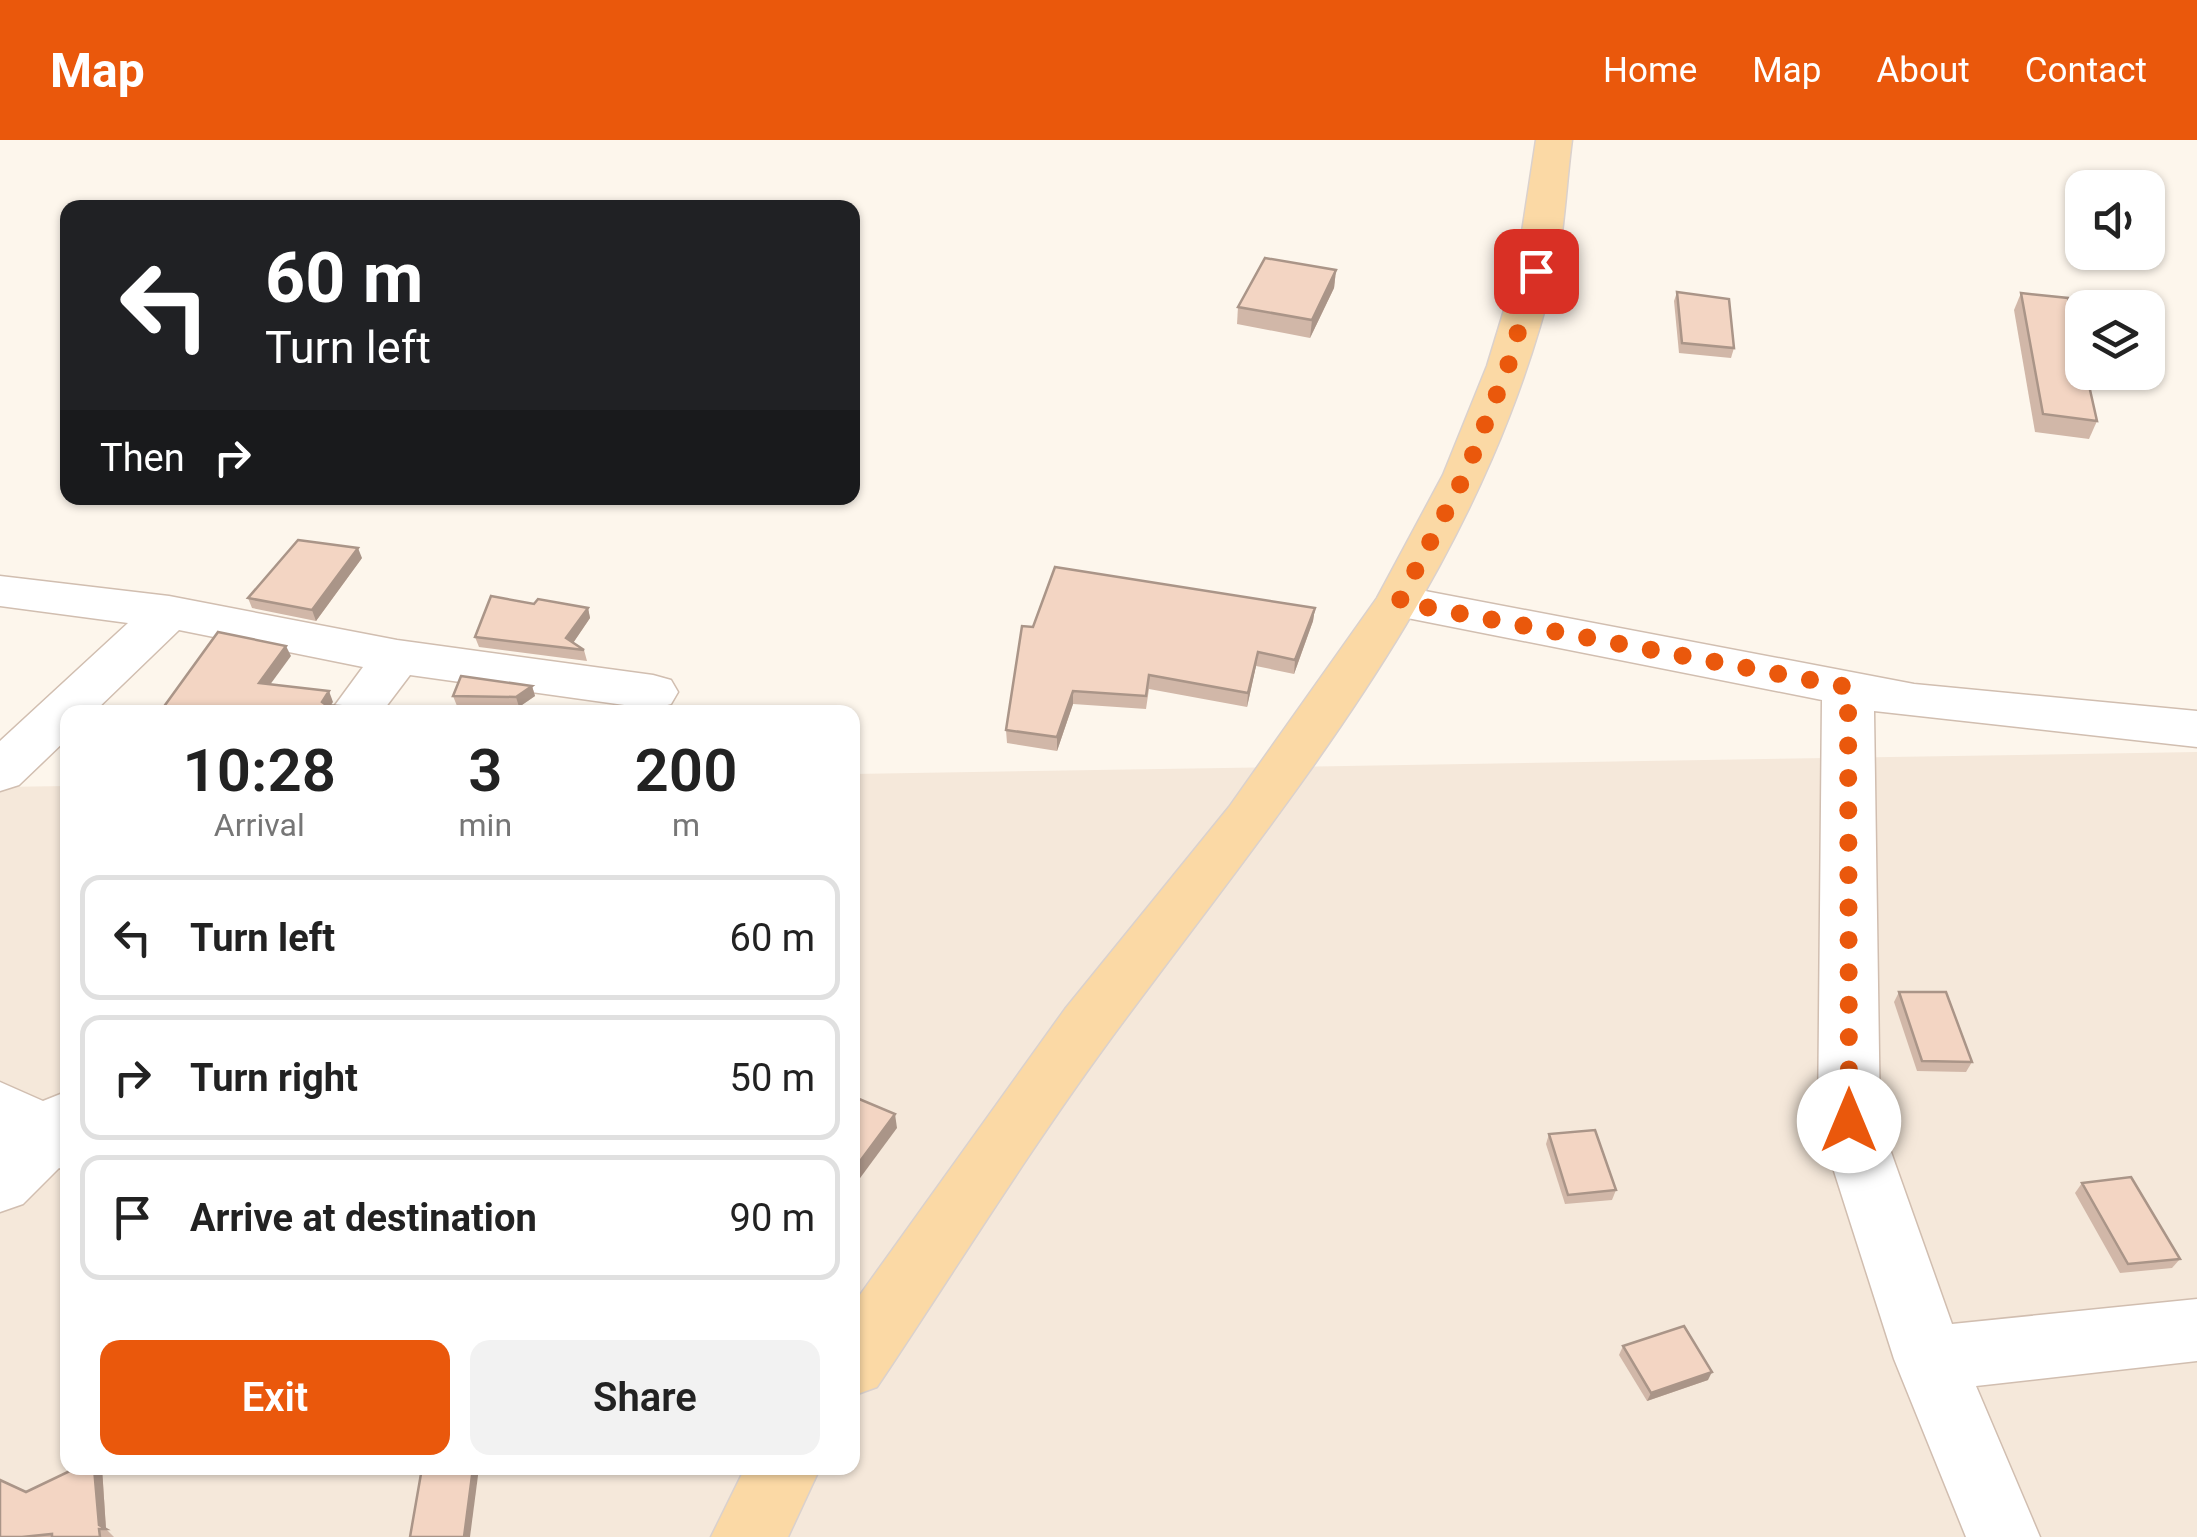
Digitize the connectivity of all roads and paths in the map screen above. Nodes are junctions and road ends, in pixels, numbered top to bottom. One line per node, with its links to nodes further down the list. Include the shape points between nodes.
1 (1554, 140): 3 (main road, via 1536,271 1508,366 1465,475)
2 (0, 591): 4 (street)
3 (1399, 602): 6 (street); 16 (main road, via 1248,821 1086,1026)
4 (169, 612): 5 (street); 8 (street)
5 (398, 657): 7 (street); 9 (street)
6 (1848, 687): 11 (street, via 1914,702); 17 (street, via 1849,1121)
7 (653, 692)
8 (71, 705)
9 (361, 705)
10 (60, 715): 12 (street)
11 (2197, 729)
12 (0, 772)
13 (46, 1126): 14 (street)
14 (0, 1184)
15 (2197, 1330): 17 (street)
16 (860, 1352)
17 (1929, 1360): 20 (street)
18 (780, 1475): 19 (main road)
19 (748, 1537)
20 (2003, 1537)

